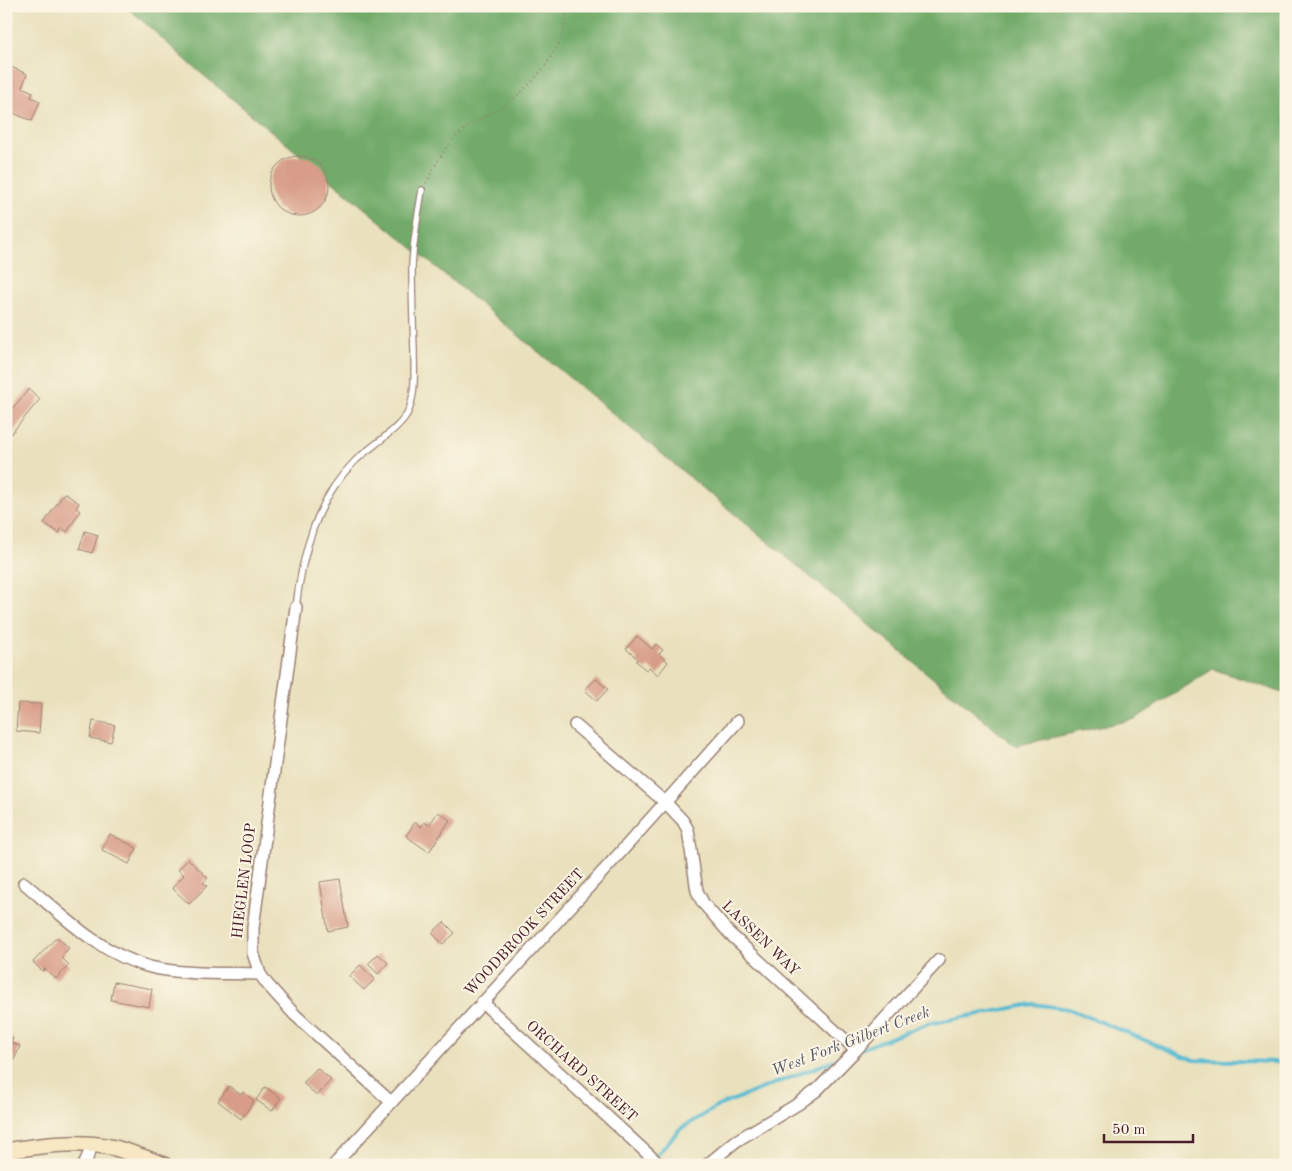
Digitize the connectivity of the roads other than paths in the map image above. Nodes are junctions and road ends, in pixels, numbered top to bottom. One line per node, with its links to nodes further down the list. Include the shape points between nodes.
1 (422, 190): 2 (lane, via 412,264 414,373 408,412 400,423 355,461 330,494 306,549)
2 (296, 607): 8 (street, HIEGLEN LOOP, via 253,928 253,953)
3 (738, 721): 5 (street, WOODBROOK STREET)
4 (575, 725): 5 (street, LASSEN WAY)
5 (666, 803): 9 (street, WOODBROOK STREET); 10 (street, LASSEN WAY, via 688,830 694,877 703,903 730,934)
6 (24, 883): 8 (street, via 83,933 130,960 170,970)
7 (939, 960): 10 (street)
8 (260, 974): 11 (street, HIEGLEN LOOP, via 295,1015)
9 (482, 1002): 11 (street, WOODBROOK STREET); 17 (street, ORCHARD STREET)
10 (856, 1050): 18 (street, via 817,1090 736,1141)
11 (392, 1102): 16 (street, WOODBROOK STREET)
12 (93, 1144): 13 (main road); 14 (street); 15 (main road)
13 (6, 1151)
14 (84, 1165)
15 (164, 1165)
16 (334, 1165)
17 (660, 1165)
18 (707, 1165)

